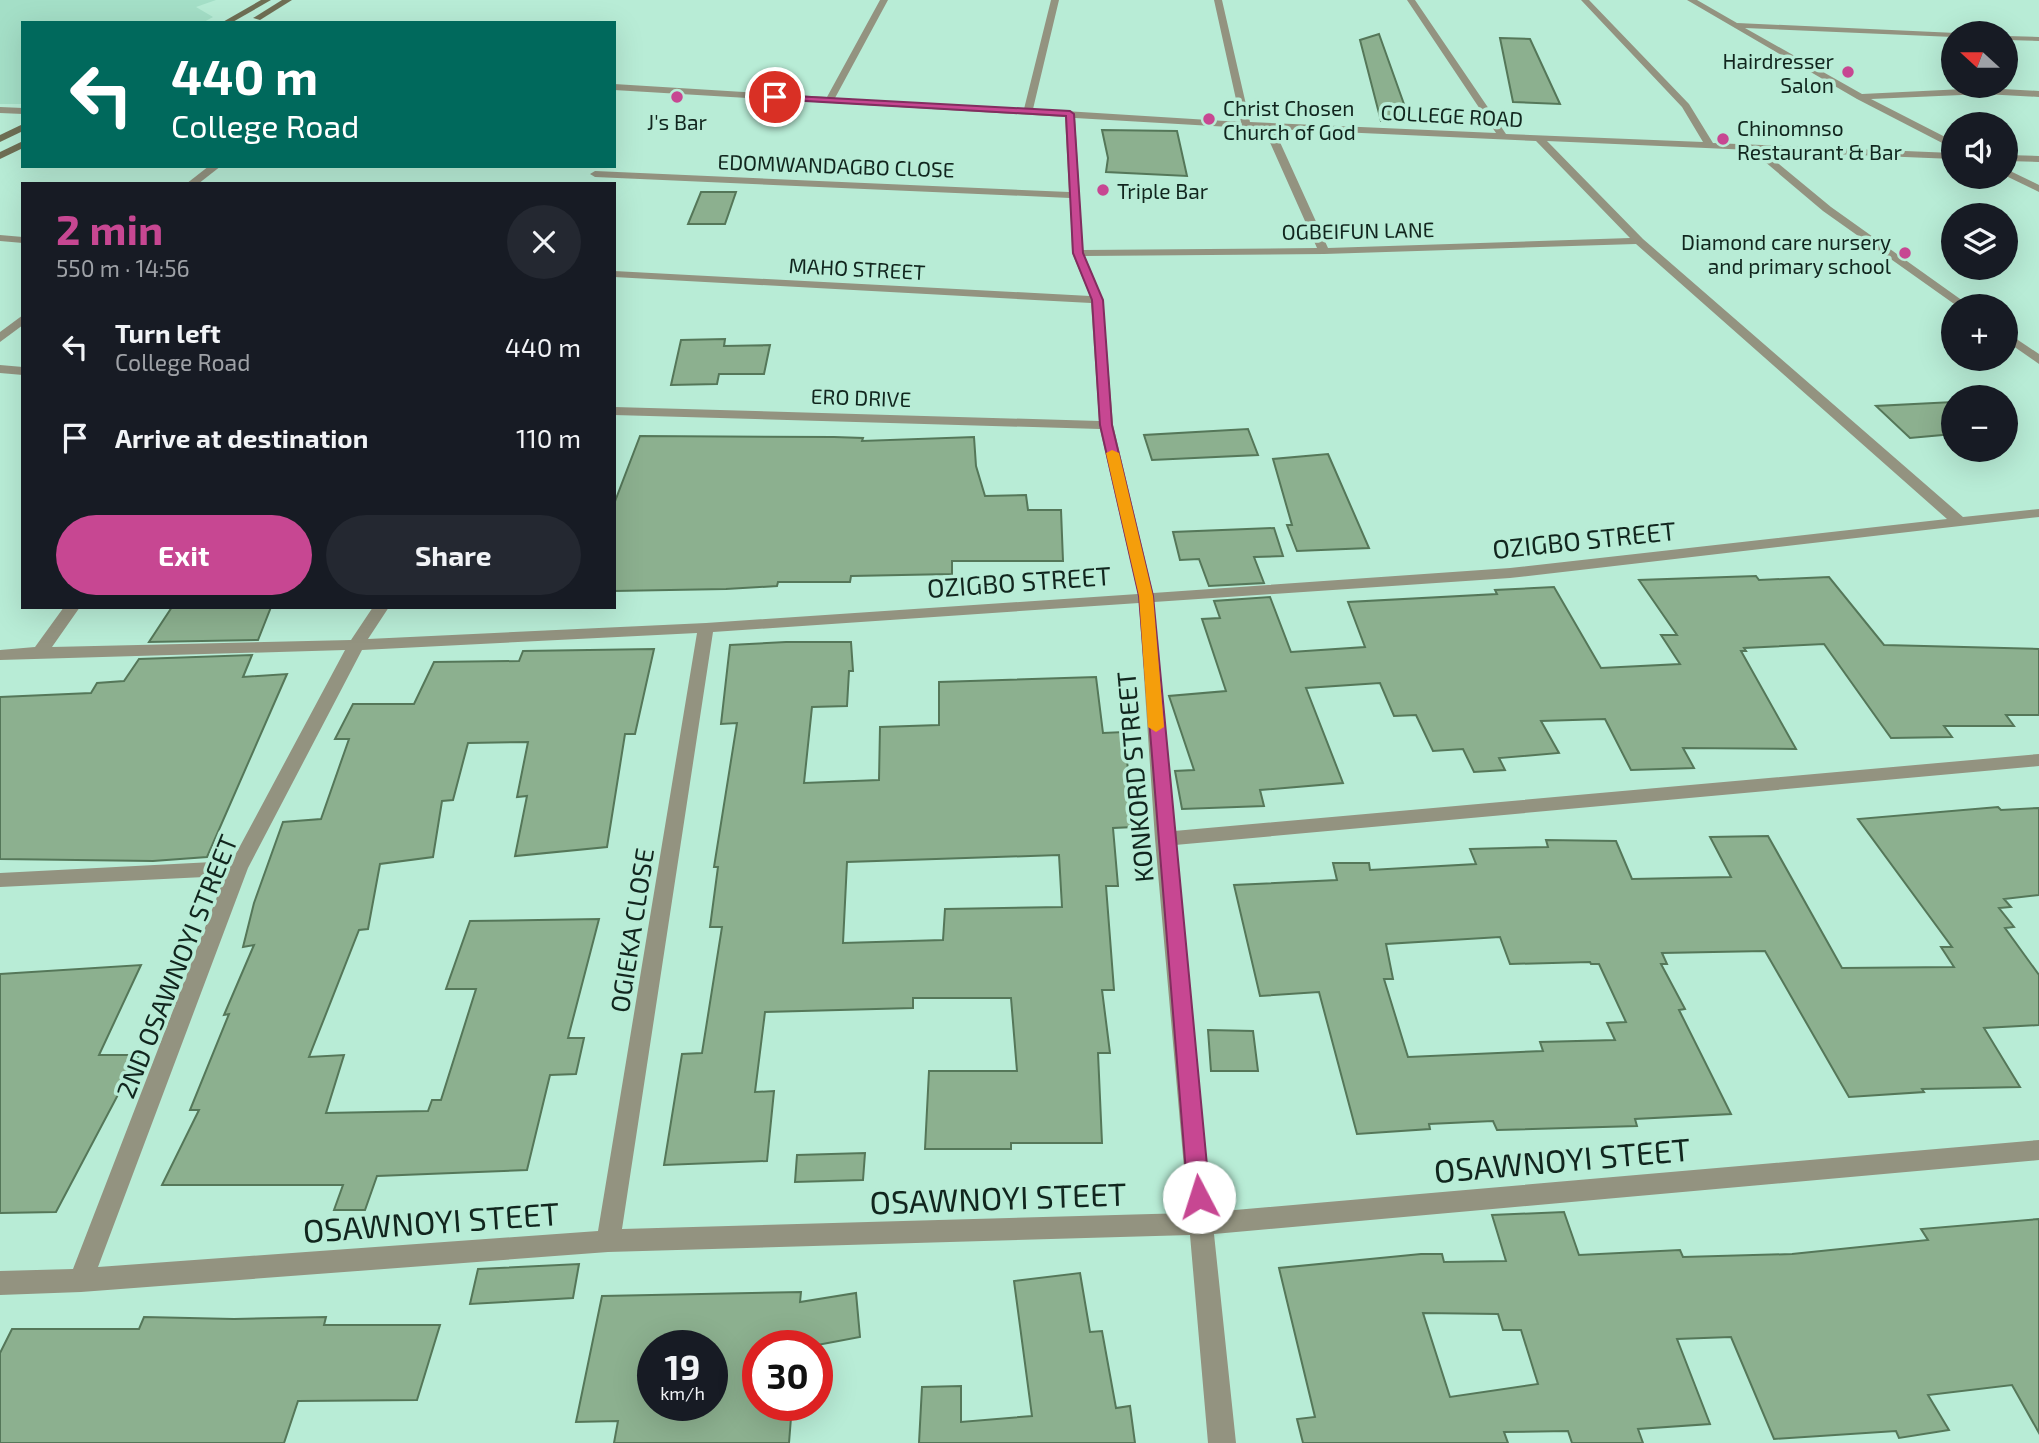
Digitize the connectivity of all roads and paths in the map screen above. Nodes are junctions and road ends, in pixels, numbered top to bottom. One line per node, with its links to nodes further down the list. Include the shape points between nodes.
1 (267, 0): 9 (main road)
2 (288, 0): 10 (main road)
3 (884, 0): 18 (street)
4 (1055, 0): 21 (street)
5 (1218, 0): 23 (street)
6 (1411, 0): 26 (street)
7 (1585, 0): 30 (street, via 1686,106)
8 (1691, 0): 11 (street)
9 (229, 21)
10 (251, 21)
11 (1734, 25): 12 (street); 17 (street)
12 (1941, 34)
13 (2018, 38): 14 (street)
14 (2039, 39)
15 (616, 87): 18 (street, COLLEGE ROAD)
16 (2039, 94): 17 (street, via 1984,91)
17 (1860, 97): 29 (street)
18 (829, 101): 21 (street, COLLEGE ROAD)
19 (0, 110): 20 (street)
20 (21, 111)
21 (1028, 112): 22 (street, COLLEGE ROAD)
22 (1070, 114): 23 (street, COLLEGE ROAD); 42 (street, KONKORD STREET)
23 (1246, 125): 24 (street, COLLEGE ROAD)
24 (1268, 126): 26 (street, COLLEGE ROAD); 46 (street)
25 (21, 128): 28 (main road)
26 (1503, 136): 27 (street, COLLEGE ROAD)
27 (1539, 138): 30 (street, COLLEGE ROAD); 45 (street)
28 (0, 139)
29 (1941, 139)
30 (1708, 143): 32 (street, COLLEGE ROAD)
31 (21, 145): 34 (main road)
32 (1753, 147): 33 (street, COLLEGE ROAD); 49 (street, via 1827,209)
33 (1941, 155)
34 (0, 156)
35 (2018, 158): 36 (street)
36 (2039, 159)
37 (213, 168): 40 (street)
38 (595, 174): 42 (street, EDOMWANDAGBO CLOSE)
39 (2018, 178): 41 (street)
40 (194, 182)
41 (2039, 189)
42 (1076, 195): 47 (street, KONKORD STREET)
43 (0, 238): 44 (street)
44 (21, 240)
45 (1639, 241): 46 (street, OGBEIFUN LANE); 60 (street)
46 (1324, 251): 47 (street, OGBEIFUN LANE)
47 (1078, 253): 50 (street, KONKORD STREET)
48 (616, 274): 50 (street, MAHO STREET)
49 (1947, 294)
50 (1097, 300): 58 (street, KONKORD STREET)
51 (21, 321): 52 (street)
52 (0, 338)
53 (2018, 345): 54 (street)
54 (2039, 360)
55 (0, 369): 56 (street)
56 (21, 371)
57 (616, 411): 58 (street, ERO DRIVE)
58 (1106, 425): 61 (street, KONKORD STREET)
59 (2039, 513): 60 (street, OZIGBO STREET)
60 (1958, 521): 61 (street, OZIGBO STREET, via 1510,573)
61 (1146, 596): 64 (street, OZIGBO STREET); 69 (street, KONKORD STREET)
62 (71, 609): 66 (street)
63 (380, 609): 65 (street, 2ND OSAWNOYI STREET)
64 (706, 628): 65 (street, OZIGBO STREET); 74 (street, OGIEKA CLOSE)
65 (356, 645): 66 (street, OZIGBO STREET); 70 (street, 2ND OSAWNOYI STREET)
66 (40, 652): 67 (street, OZIGBO STREET)
67 (0, 655)
68 (2039, 760): 69 (street)
69 (1165, 839): 73 (street, KONKORD STREET)
70 (238, 868): 71 (street); 75 (street, 2ND OSAWNOYI STREET)
71 (0, 880)
72 (2039, 1150): 73 (street, OSAWNOYI STEET)
73 (1202, 1224): 74 (street, OSAWNOYI STEET); 77 (street, KONKORD STREET)
74 (608, 1241): 75 (street, OSAWNOYI STEET)
75 (81, 1280): 76 (street, OSAWNOYI STEET)
76 (0, 1283)
77 (1222, 1443)

